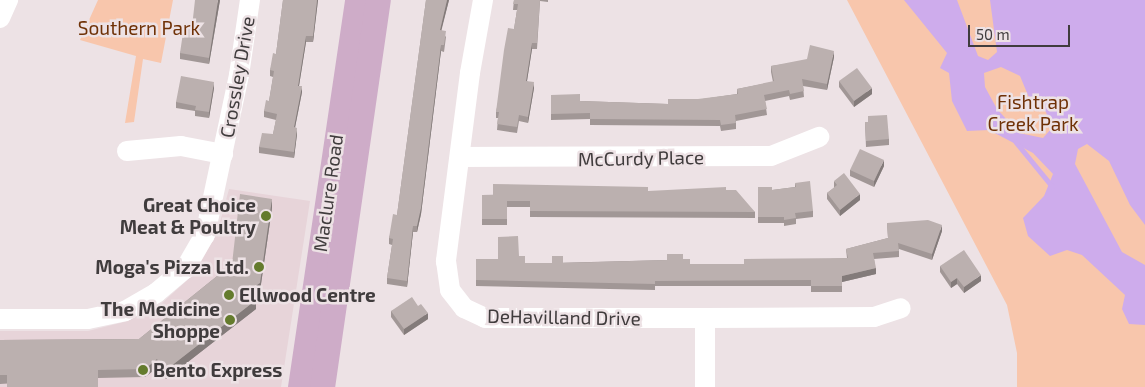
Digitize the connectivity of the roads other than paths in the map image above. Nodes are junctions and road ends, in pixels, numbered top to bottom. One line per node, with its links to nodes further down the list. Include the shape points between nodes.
1 (8, 0): 6 (street)
2 (250, 0): 9 (street, Crossley Drive)
3 (357, 0): 14 (main road, Maclure Road)
4 (378, 0): 14 (main road, Maclure Road)
5 (483, 0): 10 (street, DeHavilland Drive)
6 (0, 18)
7 (819, 137): 10 (street, McCurdy Place, via 771,156)
8 (127, 151): 9 (street, Crossley Drive, via 181,146)
9 (223, 154): 13 (street, Crossley Drive, via 205,235 185,269 156,293 125,311 88,319)
10 (460, 158): 12 (street, DeHavilland Drive, via 446,278 456,300 473,314 496,319)
11 (901, 308): 12 (street, DeHavilland Drive, via 874,317)
12 (704, 318): 15 (street)
13 (0, 319)
14 (305, 386)
15 (705, 387)

